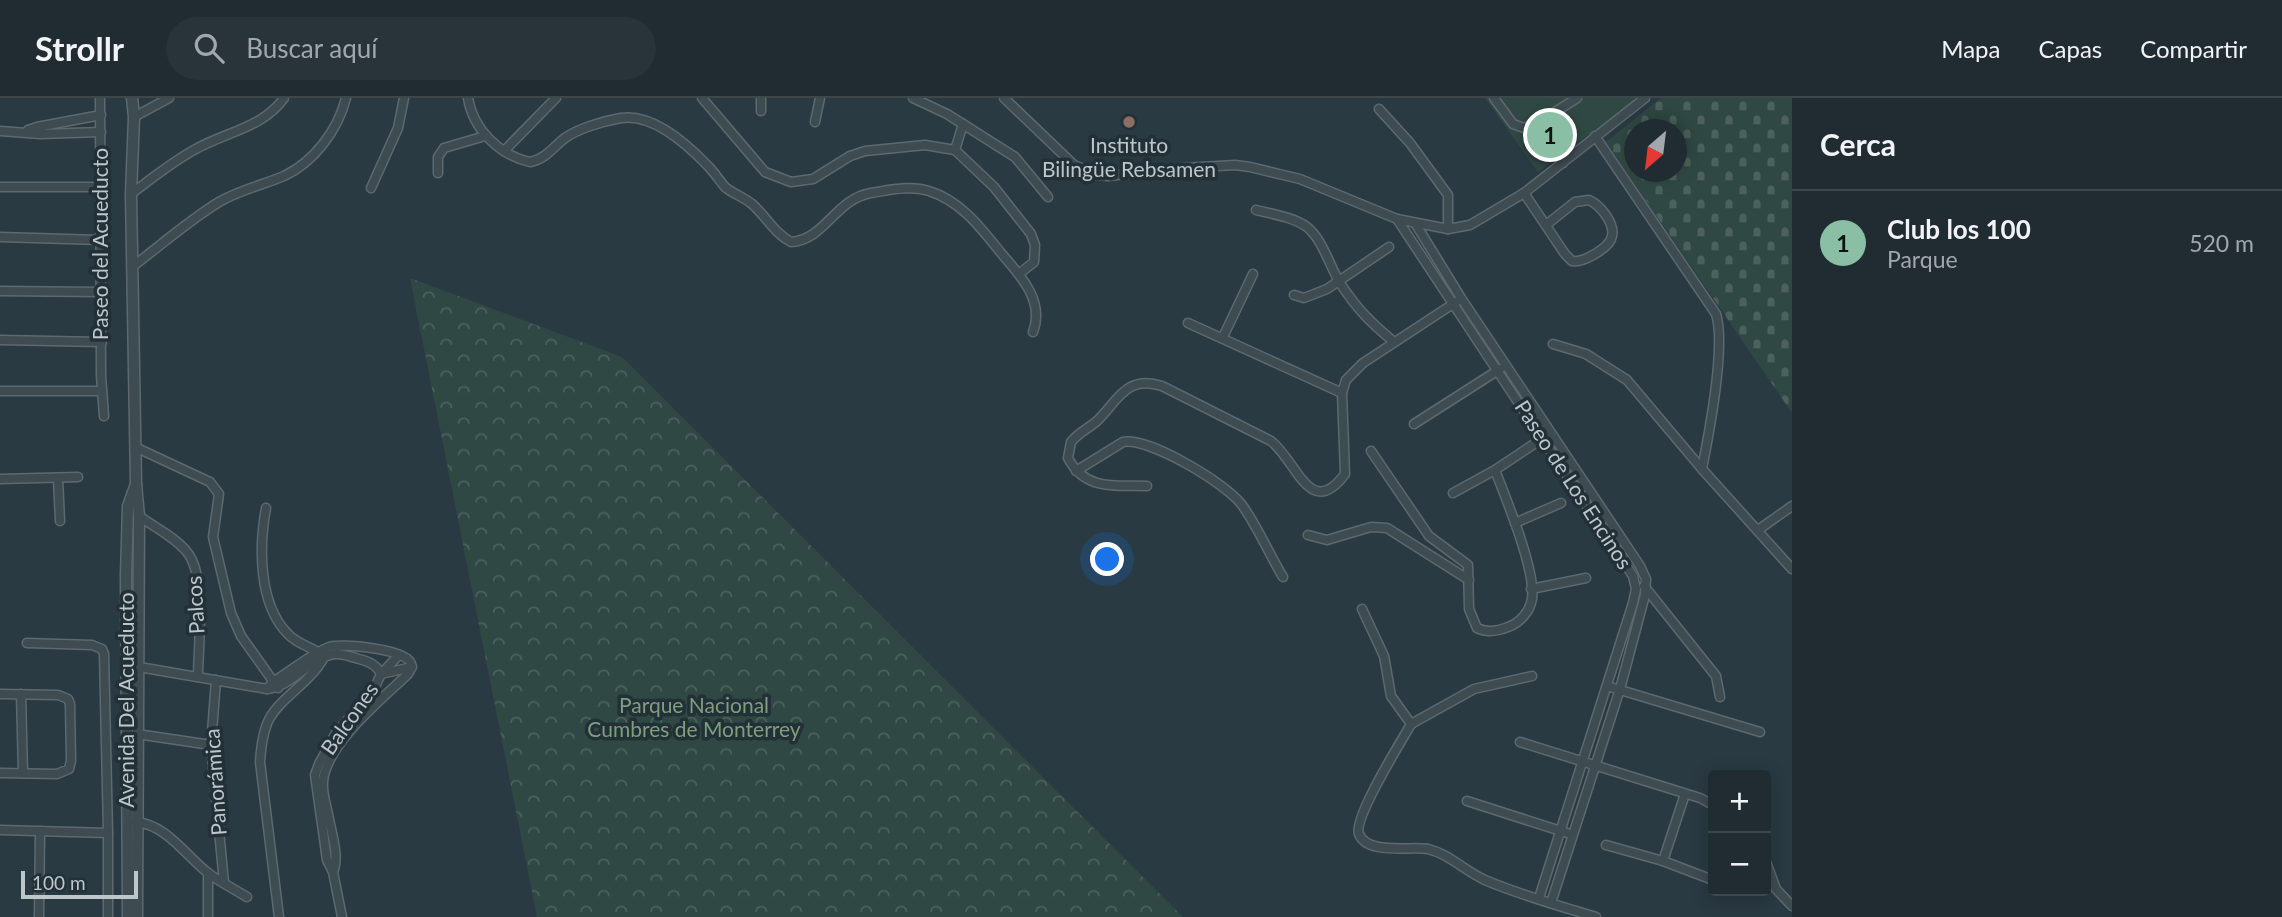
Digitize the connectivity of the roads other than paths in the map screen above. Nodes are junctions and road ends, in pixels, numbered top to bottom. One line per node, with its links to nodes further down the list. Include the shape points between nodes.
1 (100, 98): 19 (street, Paseo del Acueducto)
2 (132, 98): 20 (street, Avenida Del Acueducto)
3 (169, 98): 20 (street)
4 (284, 98): 37 (street, via 257,123 195,149)
5 (346, 98): 47 (street, via 336,126 299,167 220,201)
6 (404, 98): 35 (street, via 398,128)
7 (468, 98): 27 (street)
8 (556, 98): 30 (street)
9 (702, 98): 29 (street, via 765,172 792,182 813,179 865,151 925,145)
10 (761, 98): 18 (street)
11 (820, 98): 22 (street)
12 (913, 98): 23 (street)
13 (1004, 98): 40 (street, via 1074,165 1097,175 1250,167 1300,179)
14 (1494, 98): 21 (street, via 1519,128)
15 (1577, 98): 21 (street)
16 (1645, 98): 28 (street)
17 (1379, 109): 43 (street, via 1448,195)
18 (761, 111)
19 (101, 115): 25 (street); 26 (street, Paseo del Acueducto)
20 (134, 117): 37 (street, Avenida Del Acueducto)
21 (1547, 117): 31 (street)
22 (815, 122)
23 (963, 124): 29 (street); 38 (street, via 1015,158)
24 (0, 131): 25 (street)
25 (25, 132): 26 (street)
26 (101, 132): 34 (street, Paseo del Acueducto)
27 (485, 136): 30 (street); 32 (street, via 444,148 438,157)
28 (1595, 136): 31 (street); 74 (street, via 1719,323 1720,346)
29 (955, 150): 48 (street, via 994,187 1031,233 1034,262)
30 (504, 151): 48 (street, via 521,160 537,160 579,131 618,119 640,118 684,145 791,242 810,237 833,214 867,193 912,187 943,197 969,215)
31 (1563, 163): 36 (street)
32 (438, 173)
33 (0, 187): 34 (street)
34 (100, 187): 45 (street, Paseo del Acueducto)
35 (371, 188)
36 (1524, 192): 42 (street); 43 (street, via 1470,225)
37 (131, 194): 47 (street, Avenida Del Acueducto)
38 (1048, 197)
39 (1256, 210): 50 (street, via 1309,229)
40 (1397, 219): 41 (street); 55 (street, Paseo de Los Encinos)
41 (1415, 223): 43 (street); 54 (street, Paseo de Los Encinos)
42 (1546, 225): 42 (street, via 1575,202 1585,200 1600,208 1613,234 1608,244 1575,262)
43 (1448, 229)
44 (0, 237): 45 (street)
45 (100, 240): 52 (street, Paseo del Acueducto)
46 (1388, 247): 50 (street)
47 (132, 267): 72 (street, Avenida Del Acueducto)
48 (1020, 273): 57 (street, via 1036,306)
49 (1254, 274): 58 (street)
50 (1339, 281): 53 (street, via 1312,296); 61 (street, via 1366,319)
51 (0, 291): 52 (street)
52 (101, 292): 60 (street, Paseo del Acueducto)
53 (1294, 295)
54 (1461, 298): 55 (street); 63 (street, Paseo de Los Encinos)
55 (1453, 304): 61 (street); 64 (street, Paseo de Los Encinos)
56 (1188, 323): 58 (street)
57 (1033, 332)
58 (1223, 337): 67 (street)
59 (0, 340): 60 (street)
60 (102, 342): 66 (street, Paseo del Acueducto)
61 (1394, 342): 67 (street, via 1356,369)
62 (1553, 344): 74 (street, via 1586,354 1627,380)
63 (1506, 365): 64 (street); 70 (street, Paseo de Los Encinos)
64 (1498, 371): 69 (street); 71 (street, Paseo de Los Encinos)
65 (0, 391): 66 (street)
66 (102, 391): 68 (street, Paseo del Acueducto)
67 (1342, 393): 76 (street, via 1345,474 1329,491 1317,492 1308,486 1271,441 1152,384 1120,393 1100,419 1074,438 1068,458)
68 (104, 416)
69 (1414, 424)
70 (1551, 432): 71 (street); 96 (street, Paseo de Los Encinos, via 1640,566)
71 (1542, 438): 75 (street); 95 (street, Paseo de Los Encinos)
72 (135, 447): 80 (street, Avenida Del Acueducto); 108 (street, via 210,482 219,494 213,537 231,613)
73 (1371, 451): 94 (street, via 1429,536 1468,565)
74 (1702, 469): 89 (street)
75 (1495, 470): 82 (street); 88 (street)
76 (1076, 471): 81 (street, via 1090,482); 92 (street, via 1129,441 1196,468 1241,504)
77 (78, 477): 78 (street)
78 (58, 478): 79 (street); 87 (street)
79 (0, 479)
80 (136, 484): 86 (street, Avenida Del Acueducto); 147 (street, Avenida Del Acueducto, via 128,506)
81 (1147, 486)
82 (1453, 494)
83 (1561, 503): 88 (street)
84 (1792, 506): 89 (street)
85 (266, 508): 100 (street, via 262,560 271,605 286,633)
86 (139, 516): 103 (street, Avenida Del Acueducto); 106 (street, Palcos, via 184,549 195,568)
87 (60, 521)
88 (1516, 523): 97 (street)
89 (1758, 530): 91 (street)
90 (1308, 535): 94 (street, via 1326,540 1371,527 1388,528)
91 (1792, 569)
92 (1283, 577)
93 (1586, 578): 97 (street)
94 (1469, 580): 97 (street, via 1470,616 1482,630 1509,627 1521,620 1532,600)
95 (1635, 582): 96 (street); 109 (street, Paseo de Los Encinos, via 1633,603)
96 (1646, 587): 110 (street, Paseo de Los Encinos); 113 (street, via 1716,676)
97 (1531, 589)
98 (1362, 609): 114 (street, via 1384,656 1391,696)
99 (27, 643): 132 (street, Avenida Del Acueducto, via 102,649)
100 (322, 655): 101 (street, via 337,645 347,645); 104 (street, via 364,660); 108 (street); 150 (street, via 319,667 271,714 261,739)
101 (399, 655): 102 (street, via 407,657); 104 (street, Balcones)
102 (411, 665): 104 (street); 137 (street, Balcones, via 408,674 340,746 327,769 323,782 335,858)
103 (139, 667): 106 (street); 116 (street, Avenida Del Acueducto)
104 (381, 674): 137 (street, Balcones, via 374,690 326,748 315,775 327,860)
105 (1532, 676): 114 (street, via 1474,690)
106 (198, 677): 107 (street)
107 (216, 680): 108 (street); 118 (street, Panorámica)
108 (273, 686)
109 (1607, 686): 110 (street); 119 (street, Paseo de Los Encinos)
110 (1620, 689): 115 (street); 120 (street, Paseo de Los Encinos)
111 (0, 694): 112 (street)
112 (21, 694): 122 (street); 122 (street, via 58,695 70,704 69,769 57,774)
113 (1720, 697)
114 (1411, 724): 142 (street, via 1372,793 1358,832 1377,848 1429,849 1486,880)
115 (1760, 732)
116 (137, 734): 118 (street); 128 (street, Avenida Del Acueducto)
117 (1520, 742): 119 (street)
118 (211, 745): 140 (street, Panorámica)
119 (1584, 762): 120 (street); 131 (street, Paseo de Los Encinos)
120 (1594, 766): 123 (street); 133 (street, Paseo de Los Encinos)
121 (0, 772): 122 (street)
122 (23, 773)
123 (1685, 794): 125 (street); 135 (street)
124 (1708, 797): 125 (street)
125 (1700, 798): 127 (street)
126 (1466, 801): 131 (street)
127 (1708, 802)
128 (136, 822): 136 (street, via 162,830); 148 (street, Avenida Del Acueducto)
129 (0, 830): 130 (street)
130 (40, 831): 132 (street); 145 (street)
131 (1562, 832): 133 (street); 142 (street, Paseo de Los Encinos)
132 (108, 833): 146 (street, Avenida Del Acueducto)
133 (1573, 835): 143 (street, Paseo de Los Encinos)
134 (1606, 845): 135 (street)
135 (1663, 860): 139 (street)
136 (208, 873): 140 (street); 149 (street)
137 (333, 873): 151 (street, Balcones)
138 (1771, 876): 144 (street, via 1776,889)
139 (1708, 878)
140 (224, 883): 141 (street)
141 (247, 897)
142 (1539, 898): 143 (street)
143 (1551, 903): 152 (street)
144 (1792, 906)
145 (39, 917)
146 (108, 917)
147 (128, 917)
148 (138, 917)
149 (208, 917)
150 (279, 917)
151 (342, 917)
152 (1596, 917)

